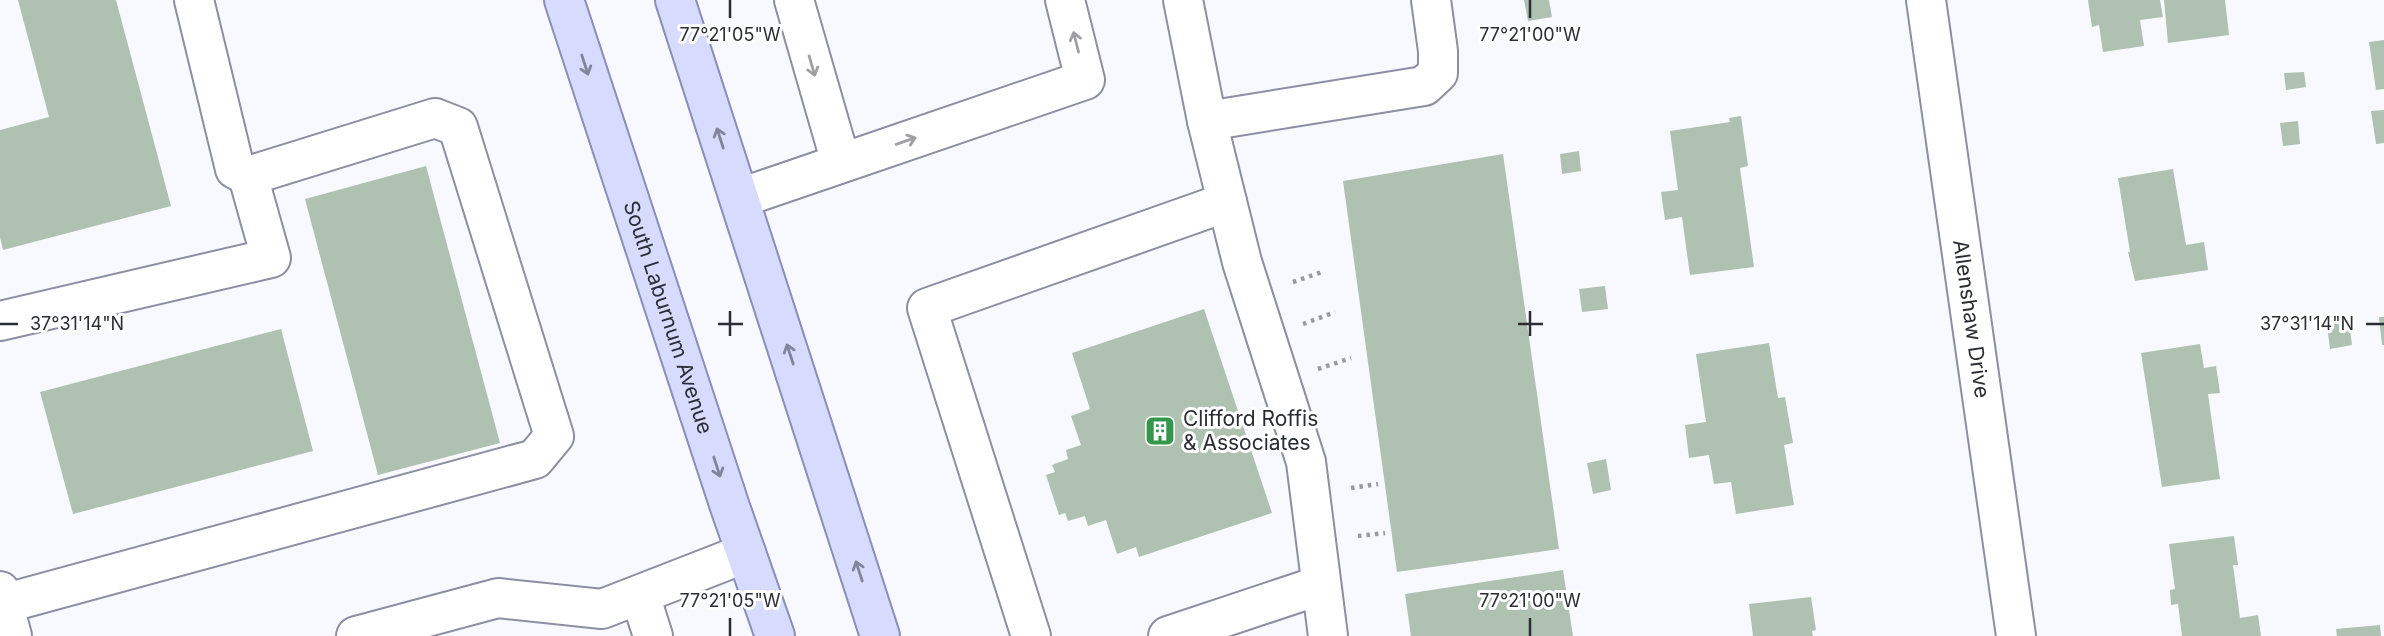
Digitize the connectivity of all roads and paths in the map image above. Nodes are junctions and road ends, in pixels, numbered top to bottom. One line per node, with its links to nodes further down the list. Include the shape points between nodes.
1 (194, 0): 11 (street, via 235,169)
2 (564, 0): 15 (main road, South Laburnum Avenue, one-way to 15)
3 (675, 0): 12 (main road, one-way to 3)
4 (794, 0): 10 (street, one-way to 10)
5 (1065, 0): 10 (street, one-way to 5, via 1084,79)
6 (1183, 0): 9 (street)
7 (1431, 0): 9 (street, via 1438,73 1424,86)
8 (1926, 0): 26 (street, Allenshaw Drive)
9 (1207, 121): 13 (street)
10 (841, 163): 12 (street)
11 (248, 176): 14 (street, via 271,258); 18 (street, via 435,118 458,127 554,436 535,459)
12 (740, 198): 22 (main road, one-way to 12)
13 (1227, 202): 16 (street, via 1306,462); 23 (street, via 927,308)
14 (0, 321)
15 (747, 553): 17 (street); 21 (main road, South Laburnum Avenue)
16 (1321, 585): 24 (street); 25 (street)
17 (640, 595): 19 (street, via 602,609 498,598); 20 (street)
18 (5, 610)
19 (356, 636)
20 (653, 636)
21 (775, 636)
22 (880, 636)
23 (1031, 636)
24 (1168, 636)
25 (1328, 636)
26 (2016, 636)

